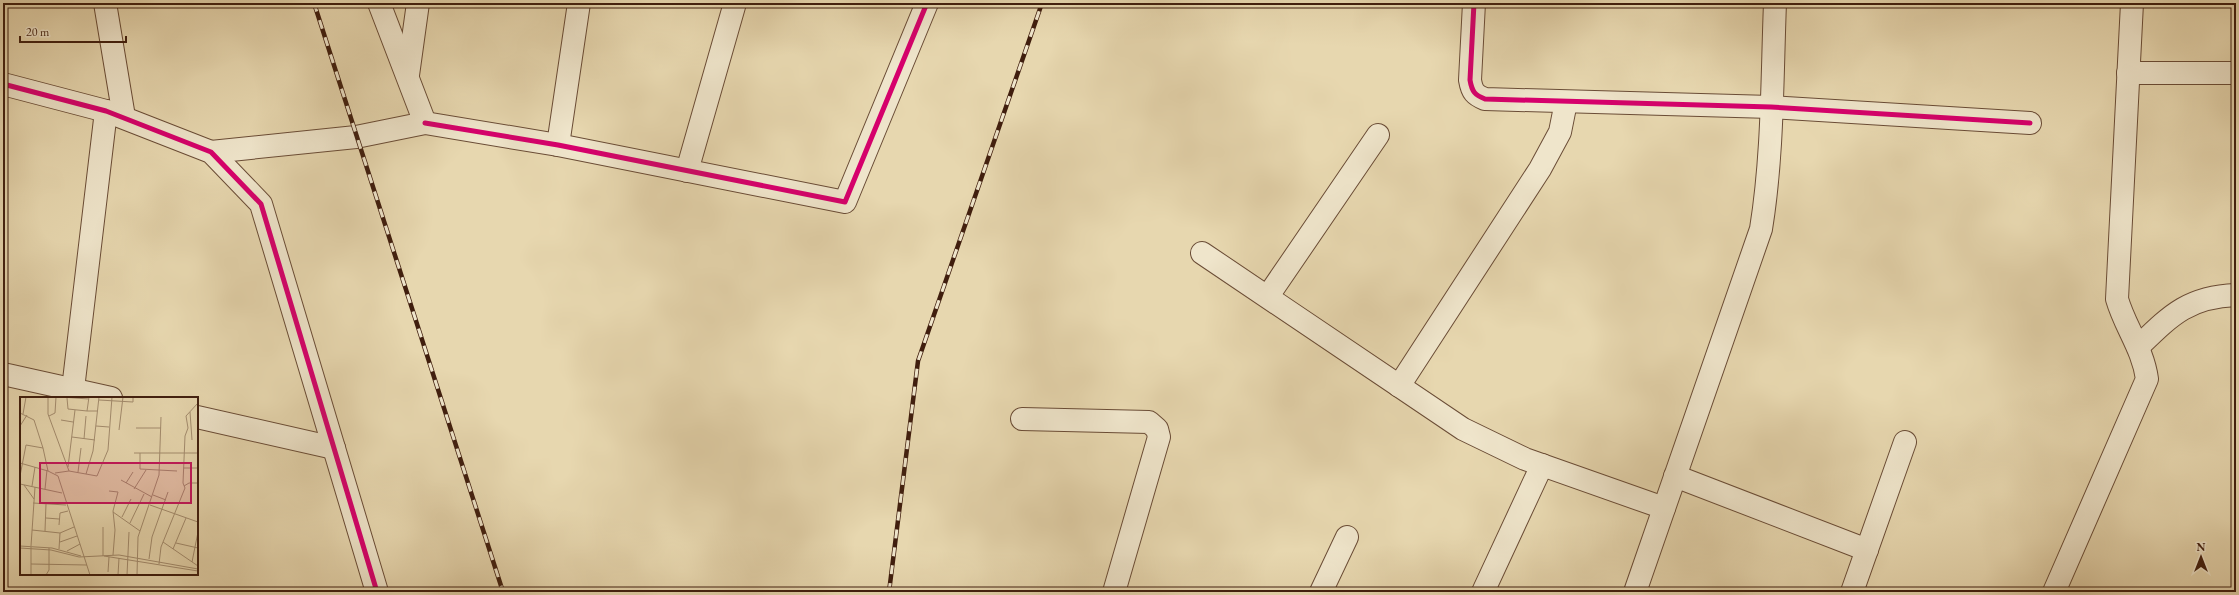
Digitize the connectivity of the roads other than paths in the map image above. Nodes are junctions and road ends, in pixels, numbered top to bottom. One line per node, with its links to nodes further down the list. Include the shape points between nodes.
1 (105, 3): 16 (street)
2 (379, 3): 12 (street)
3 (418, 3): 12 (street)
4 (579, 3): 20 (street)
5 (735, 3): 22 (street)
6 (927, 3): 22 (street, via 845,202)
7 (1474, 3): 14 (street, via 1470,80 1475,95 1485,99)
8 (1775, 3): 15 (street)
9 (2132, 3): 10 (street)
10 (2128, 73): 11 (street); 26 (street, via 2117,299)
11 (2236, 73)
12 (408, 78): 17 (street)
13 (3, 84): 16 (street)
14 (1566, 102): 15 (street); 28 (street, via 1560,132 1540,169)
15 (1771, 107): 18 (street); 36 (street, via 1767,190 1761,229)
16 (115, 114): 21 (street); 29 (street)
17 (425, 123): 20 (street); 21 (street, via 356,137)
18 (2030, 123)
19 (1378, 135): 25 (street)
20 (558, 145): 22 (street)
21 (211, 152): 34 (street, via 261,204)
22 (687, 171)
23 (1202, 252): 25 (street)
24 (2236, 295): 26 (street, via 2216,296 2191,304 2170,316)
25 (1268, 296): 28 (street)
26 (2138, 347): 46 (street, via 2145,361 2147,379)
27 (3, 374): 29 (street)
28 (1399, 386): 35 (street, via 1463,429 1498,448)
29 (73, 390): 30 (street)
30 (106, 397)
31 (198, 417): 34 (street)
32 (1022, 419): 41 (street, via 1149,422 1157,429 1159,438)
33 (1906, 442): 39 (street)
34 (334, 448): 40 (street)
35 (1542, 465): 37 (street); 43 (street)
36 (1675, 476): 37 (street); 39 (street)
37 (1664, 508): 44 (street)
38 (1347, 537): 42 (street)
39 (1867, 550): 45 (street)
40 (377, 592)
41 (1114, 592)
42 (1321, 592)
43 (1483, 592)
44 (1635, 592)
45 (1852, 592)
46 (2054, 592)

